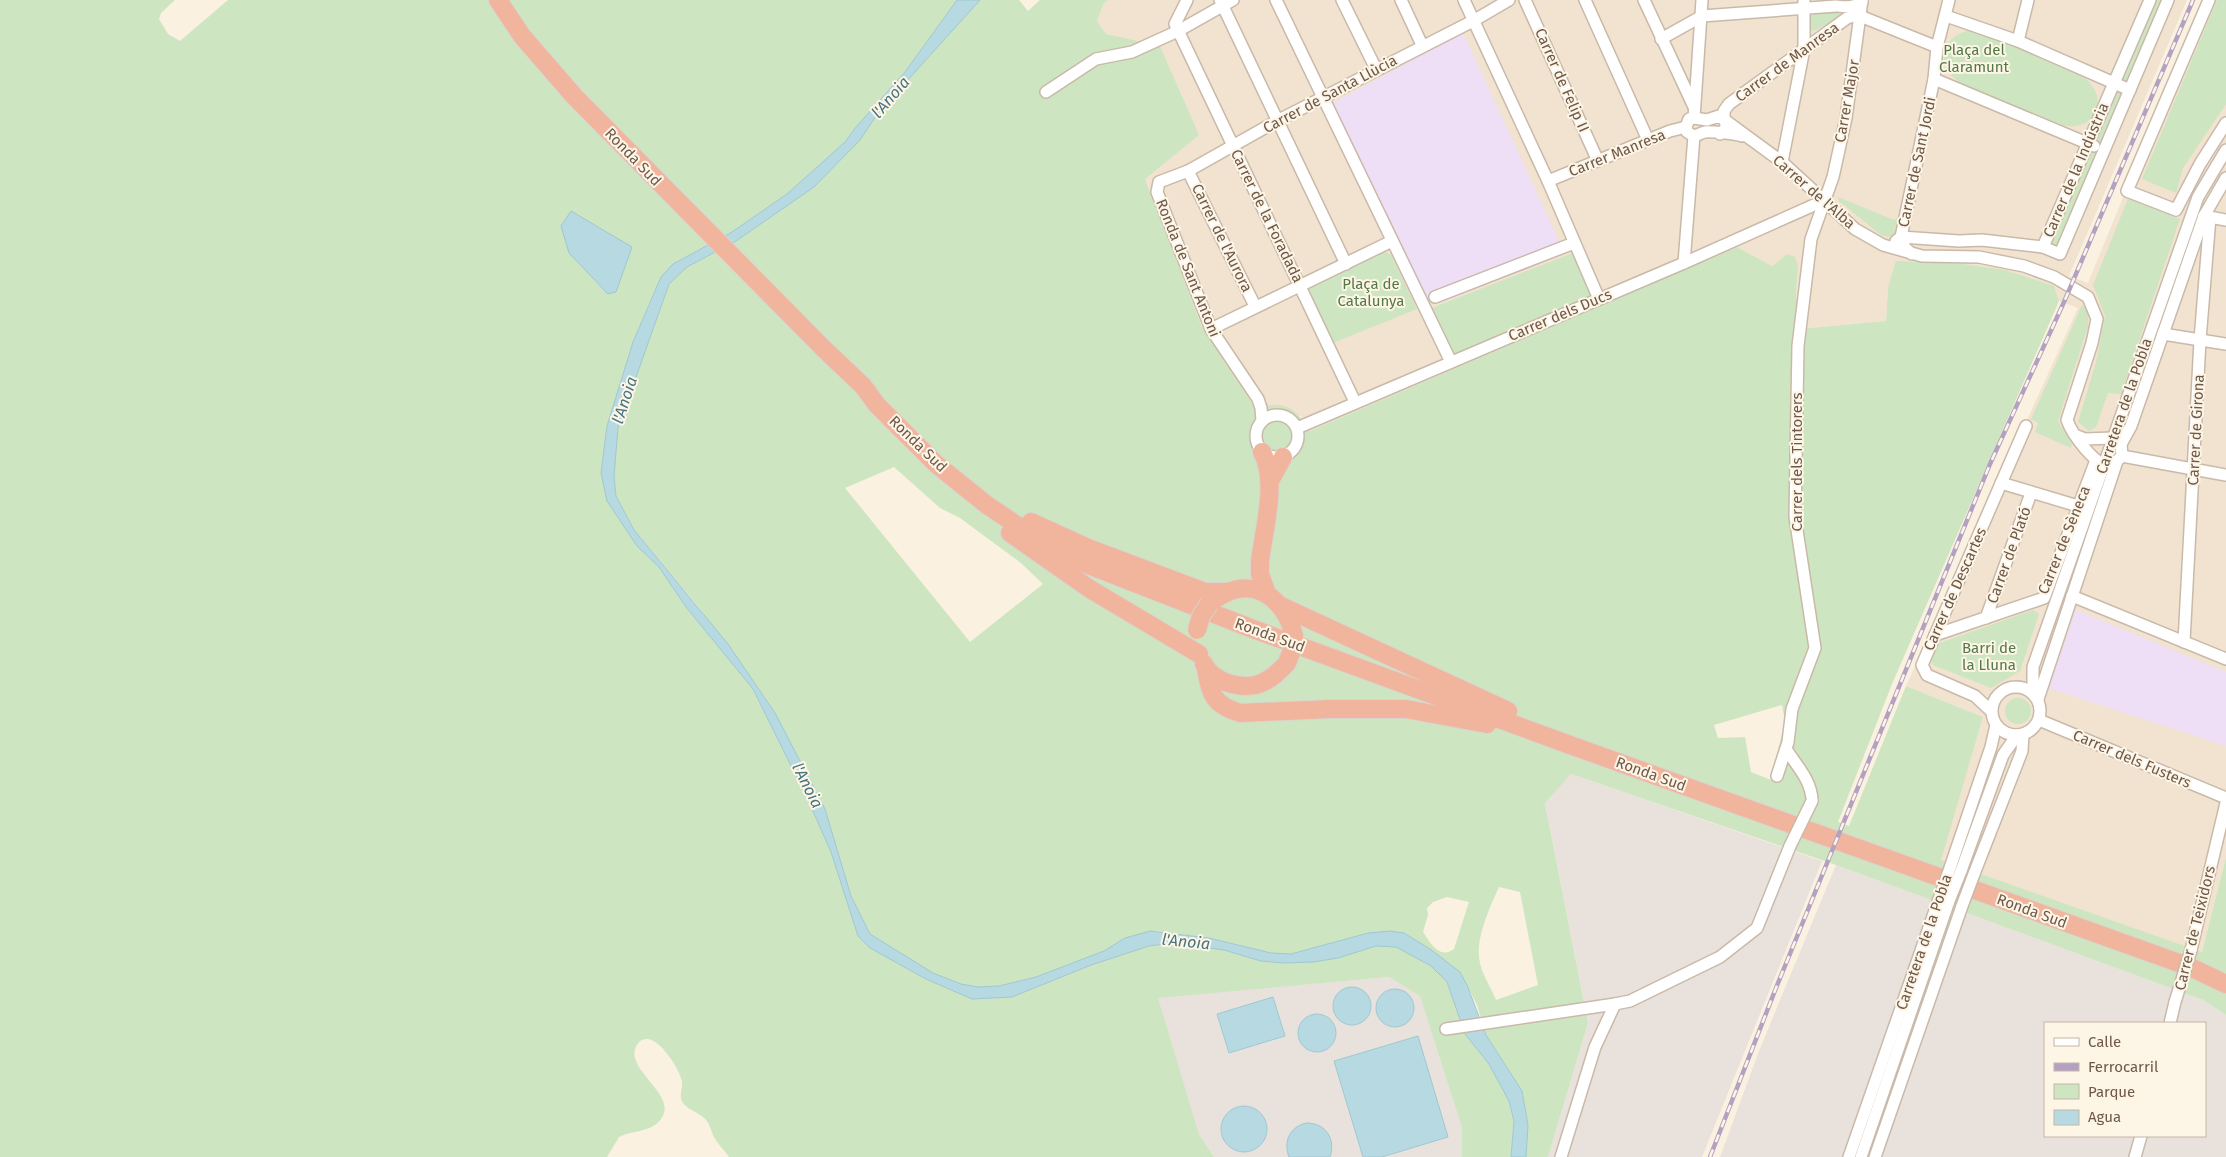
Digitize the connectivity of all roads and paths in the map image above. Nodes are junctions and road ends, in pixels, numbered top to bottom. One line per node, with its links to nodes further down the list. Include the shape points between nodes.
1 (498, 0): 76 (highway, Ronda Sud, via 548,68 863,386)
2 (1187, 0): 25 (street, via 1175,24)
3 (1276, 0): 36 (street)
4 (1342, 0): 31 (street)
5 (1401, 0): 28 (street)
6 (1464, 0): 24 (street)
7 (1509, 0): 24 (street, Carrer de Santa Llùcia)
8 (1525, 0): 49 (street, Carrer de Felip II)
9 (1585, 0): 44 (street)
10 (1644, 0): 26 (street)
11 (1702, 0): 21 (street)
12 (1949, 0): 22 (street, Carrer de Sant Jordi)
13 (2028, 0): 27 (street)
14 (2150, 0): 33 (street, Carrer de la Indústria)
15 (2168, 0): 34 (street)
16 (2209, 0): 40 (street, via 2127,191 2176,210)
17 (1225, 2): 25 (street); 39 (street)
18 (1805, 4): 19 (street); 21 (street); 30 (street)
19 (1836, 6): 20 (street); 23 (street, via 1845,12)
20 (1861, 8): 23 (street, Carrer de Manresa); 29 (street); 55 (street, Carrer Major, via 1846,118 1833,177)
21 (1702, 16): 26 (street); 37 (street)
22 (1946, 16): 27 (street); 29 (street, Carrer de Sant Jordi)
23 (1847, 18): 30 (street, Carrer de Manresa)
24 (1473, 21): 28 (street, Carrer de Santa Llùcia); 53 (street)
25 (1178, 31): 35 (street, via 1132,52 1096,59); 46 (street, Carrer de la Foradada)
26 (1661, 38): 37 (street)
27 (2018, 41): 33 (street)
28 (1422, 45): 31 (street, Carrer de Santa Llùcia)
29 (1937, 47): 32 (street, Carrer de Sant Jordi)
30 (1804, 49): 38 (street, Carrer de Manresa, via 1729,104 1724,112); 50 (street)
31 (1376, 70): 36 (street, Carrer de Santa Llùcia)
32 (1934, 79): 45 (street); 58 (street, Carrer de Sant Jordi)
33 (2113, 84): 34 (street); 45 (street, Carrer de la Indústria)
34 (2130, 90): 48 (street)
35 (1046, 92)
36 (1322, 99): 39 (street, Carrer de Santa Llùcia); 59 (street)
37 (1694, 112): 38 (street, via 1707,120 1719,116); 41 (street, via 1689,119)
38 (1725, 120): 42 (street, Carrer de Manresa, via 1726,128); 43 (street, Carrer de l'Alba)
39 (1277, 121): 46 (street, Carrer de Santa Llùcia); 65 (street)
40 (2226, 123)
41 (1690, 132): 42 (street, Carrer Manresa); 44 (street, Carrer Manresa); 64 (street)
42 (1720, 134): 43 (street, Carrer de l'Alba)
43 (1746, 137): 50 (street, Carrer de l'Alba)
44 (1648, 140): 49 (street, Carrer Manresa)
45 (2088, 144): 48 (street); 62 (street, Carrer de la Indústria)
46 (1232, 145): 51 (street, Carrer de Santa Llùcia); 66 (street, Carrer de la Foradada)
47 (2226, 150): 82 (street, Carretera de la Pobla, via 2198,197)
48 (2104, 151): 62 (street, Carrer de la Indústria, via 2060,254)
49 (1598, 161): 53 (street, Carrer Manresa)
50 (1782, 162): 55 (street, Carrer de l'Alba)
51 (1188, 171): 54 (street, Carrer de Santa Llùcia, via 1159,182); 69 (street, Carrer de l'Aurora)
52 (2226, 178): 56 (street, Carretera de la Pobla)
53 (1548, 181): 60 (street)
54 (1157, 192): 70 (street, Ronda de Sant Antoni)
55 (1823, 201): 61 (street, Carrer de l'Alba, via 1855,228); 64 (street, Carrer dels Ducs); 112 (street, Carrer dels Tintorers, via 1811,240 1800,327 1796,432 1795,517 1815,648 1792,709)
56 (2207, 217): 57 (street); 71 (street, Carretera de la Pobla); 72 (street, Carrer de Girona)
57 (2226, 220)
58 (1901, 237): 61 (street); 62 (street, via 1982,240); 63 (street, via 1905,248)
59 (1392, 241): 65 (street); 74 (street)
60 (1574, 243): 67 (street); 68 (street)
61 (1883, 245): 63 (street, Carrer de l'Alba)
62 (2043, 247)
63 (1912, 254): 80 (street, Carrer de l'Alba, via 1979,257 2016,264 2054,277 2088,297 2098,320 2067,420)
64 (1684, 263): 68 (street, Carrer dels Ducs)
65 (1346, 264): 66 (street)
66 (1300, 286): 69 (street); 75 (street, Carrer de la Foradada)
67 (1435, 297)
68 (1599, 299): 74 (street, Carrer dels Ducs)
69 (1255, 306): 70 (street)
70 (1211, 329): 77 (street, Ronda de Sant Antoni, via 1258,399)
71 (2163, 334): 72 (street); 82 (street, Carretera de la Pobla, via 2131,426)
72 (2200, 340): 73 (street); 86 (street, Carrer de Girona)
73 (2226, 344)
74 (1451, 362): 75 (street, Carrer dels Ducs)
75 (1355, 402): 79 (street, Carrer dels Ducs)
76 (877, 405): 93 (highway, via 991,498 1039,527 1205,592); 101 (highway, via 918,456 1023,543); 111 (highway, Ronda Sud, via 936,464 987,505 1032,536 1081,562)
77 (1262, 421): 79 (street, via 1281,415); 83 (street, via 1256,433)
78 (2026, 426): 89 (street, Carrer de Descartes)
79 (1297, 428): 84 (street, via 1298,442 1290,454)
80 (2075, 435): 81 (street); 85 (street, Carrer de l'Alba)
81 (2100, 440): 82 (street); 85 (street, via 2094,447)
82 (2118, 451): 85 (street, Carretera de la Pobla); 85 (street); 86 (street); 95 (street, Carretera de la Pobla)
83 (1262, 452): 84 (street, via 1272,458); 88 (highway, via 1268,462)
84 (1283, 457): 88 (highway)
85 (2098, 461): 91 (street, Carrer de Sèneca); 102 (street, Carretera de la Pobla)
86 (2194, 470): 87 (street); 99 (street, Carrer de Girona)
87 (2226, 475)
88 (1270, 481): 92 (highway)
89 (2002, 483): 90 (street); 98 (street, Carrer de Descartes)
90 (2032, 493): 91 (street); 97 (street, Carrer de Plató)
91 (2078, 506): 97 (street, Carrer de Sèneca, via 2044,598)
92 (1260, 561): 93 (highway, via 1255,573); 94 (highway, via 1260,574)
93 (1234, 590): 94 (highway); 101 (highway, bridge, via 1209,604 1201,616 1197,630)
94 (1267, 594): 96 (highway)
95 (2072, 596): 99 (street); 105 (street, Carretera de la Pobla)
96 (1281, 606): 101 (highway, bridge, via 1294,636 1287,663 1274,677 1252,687 1239,686 1222,681); 111 (highway, via 1541,727)
97 (1986, 618): 98 (street, Carrer de Sèneca)
98 (1935, 635): 104 (street, Carrer de Descartes, via 1922,666 1927,675)
99 (2184, 642): 100 (street)
100 (2226, 659)
101 (1203, 662): 111 (highway, via 1210,691 1217,702 1240,713 1406,709 1475,721 1545,743)
102 (2033, 668): 103 (street, Carretera de la Pobla); 105 (street, Carretera de la Pobla)
103 (2013, 686): 105 (street, via 2028,689); 106 (street)
104 (1975, 696): 106 (street, Carrer de Descartes); 107 (street, Carrer de Descartes)
105 (2036, 696): 108 (street, via 2040,706)
106 (1996, 697): 107 (street)
107 (1992, 711): 109 (street)
108 (2039, 720): 110 (street); 115 (street, Carrer dels Fusters)
109 (1999, 728): 110 (street); 113 (street, Carretera de la Pobla); 117 (street, Carretera de la Pobla, bridge, via 1950,868)
110 (2020, 735): 113 (street, Carretera de la Pobla); 129 (street, Carretera de la Pobla, bridge, via 2022,751 1962,906)
111 (1570, 745): 118 (highway, Ronda Sud)
112 (1786, 749): 114 (street, Carrer dels Tintorers); 122 (street, bridge, via 1807,781 1812,801 1757,928 1720,956 1630,1001)
113 (2003, 755): 117 (street, Carretera de la Pobla, bridge, via 1961,871)
114 (1777, 776)
115 (2226, 798)
116 (2226, 802): 118 (street, Carrer de Teixidors)
117 (1944, 900): 127 (street, Carretera de la Pobla); 128 (street, Carretera de la Pobla)
118 (2190, 958): 119 (highway); 120 (highway, Ronda Sud); 121 (highway); 123 (street, Carrer de Teixidors, bridge)
119 (2226, 977)
120 (2226, 984)
121 (2226, 994)
122 (1615, 1004): 124 (street); 126 (street, via 1595,1047)
123 (2170, 1022)
124 (1451, 1027)
125 (2141, 1137): 130 (street)
126 (1562, 1157)
127 (1849, 1157)
128 (1861, 1157)
129 (1874, 1157)
130 (2135, 1157)

